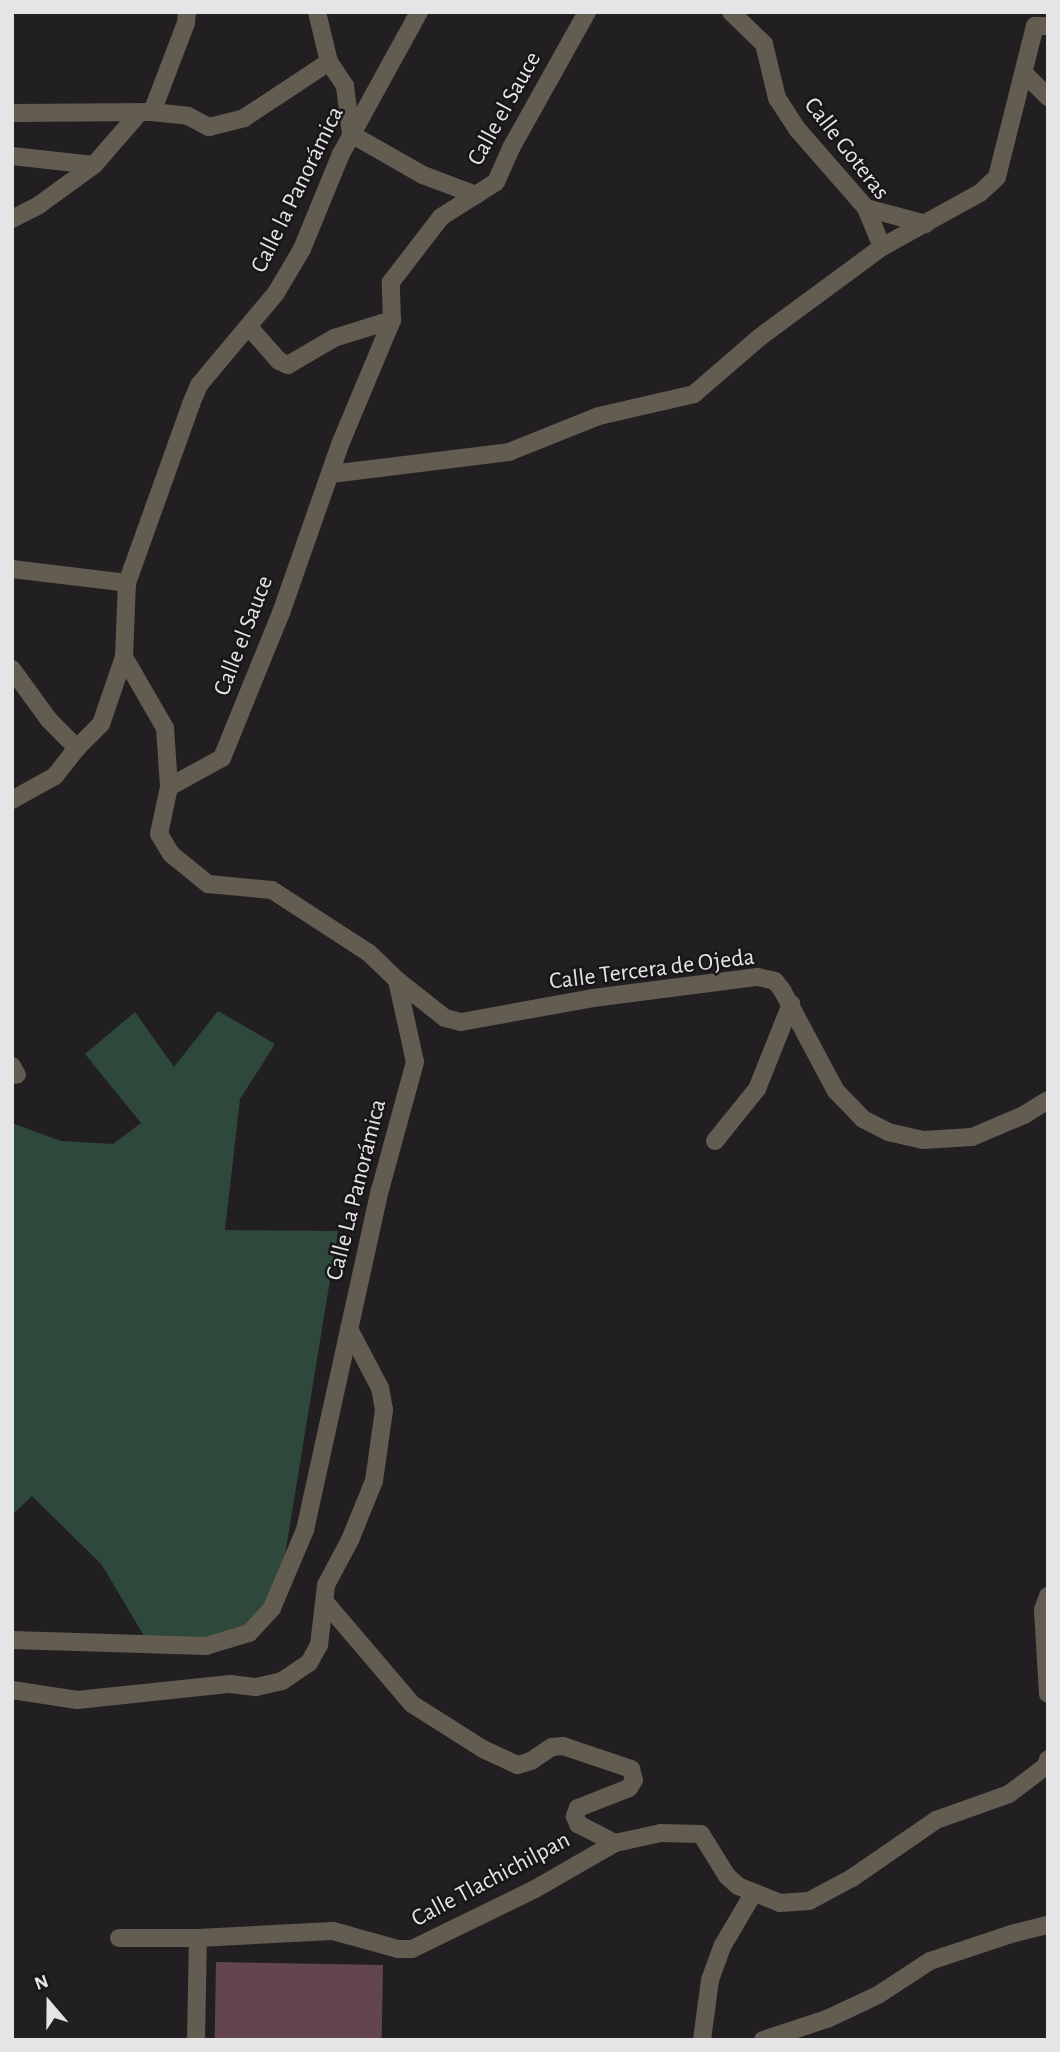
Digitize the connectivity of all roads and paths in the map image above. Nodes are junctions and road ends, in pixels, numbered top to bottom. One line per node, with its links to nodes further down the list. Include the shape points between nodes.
1 (187, 12): 11 (street)
2 (317, 12): 7 (street)
3 (419, 12): 12 (street, Calle la Panorámica)
4 (587, 12): 15 (street, Calle el Sauce, via 496,182)
5 (731, 12): 16 (street, Calle Goteras, via 764,44 778,98 797,130)
6 (1040, 21): 8 (street)
7 (329, 62): 11 (street, via 230,124 209,127 188,116); 12 (street, via 345,86)
8 (1024, 73): 9 (street); 18 (street, via 997,177 980,194)
9 (1048, 97)
10 (12, 113): 11 (street)
11 (146, 113): 14 (street)
12 (351, 134): 15 (street, via 423,174); 21 (street, Calle la Panorámica, via 302,249)
13 (12, 156): 14 (street)
14 (94, 165): 17 (street)
15 (476, 195): 20 (street, Calle el Sauce, via 441,217 391,282)
16 (866, 208): 18 (street); 19 (street, Calle Goteras)
17 (12, 219)
18 (926, 224): 19 (street)
19 (881, 247): 22 (street, via 760,337 694,394 599,416 509,452)
20 (391, 320): 21 (street, via 334,338 288,365); 22 (street, Calle el Sauce)
21 (249, 327): 24 (street, Calle la Panorámica, via 199,385)
22 (331, 474): 28 (street, Calle el Sauce, via 222,758)
23 (12, 569): 24 (street)
24 (127, 583): 25 (street, Calle la Panorámica)
25 (124, 657): 27 (street, Calle la Panorámica, via 101,724); 28 (street, via 164,728)
26 (12, 668): 27 (street, via 49,720)
27 (77, 748): 29 (street, Calle la Panorámica, via 55,776)
28 (169, 787): 30 (street, via 159,834 172,854 208,884 272,890 369,953)
29 (12, 800)
30 (397, 980): 31 (street, Calle Tercera de Ojeda, via 445,1018 461,1022 593,998 758,977 775,981); 34 (street, Calle La Panorámica, via 415,1062)
31 (791, 1004): 32 (street, Calle Tercera de Ojeda, via 836,1091 863,1119 888,1132 923,1140 972,1137); 33 (street, via 757,1089)
32 (1048, 1101)
33 (715, 1141)
34 (349, 1329): 36 (street, via 380,1388 384,1410 374,1481 326,1585); 37 (street, Calle La Panorámica, via 306,1530 272,1608 249,1633 206,1646)
35 (1048, 1596): 39 (street, via 1043,1610)
36 (326, 1603): 38 (street, via 319,1645 309,1663 282,1681 256,1687 230,1684 77,1700); 41 (street, via 412,1704 482,1749 518,1765 563,1746 631,1769 634,1780 629,1788 578,1808 575,1816 578,1824)
37 (12, 1640)
38 (12, 1690)
39 (1048, 1694)
40 (1048, 1759): 42 (street, via 1046,1766 1009,1794 936,1820 852,1878 809,1901 780,1903)
41 (615, 1843): 42 (street, Calle Tlachichilpan, via 661,1833 701,1834 727,1876); 45 (street, Calle Tlachichilpan, via 535,1889 412,1949 333,1931)
42 (753, 1894): 47 (street, via 723,1945 710,1979)
43 (1048, 1925): 48 (street, via 930,1961 878,1996)
44 (118, 1938): 45 (street, Calle Tlachichilpan)
45 (198, 1938): 46 (street)
46 (196, 2040)
47 (702, 2040)
48 (762, 2040)

